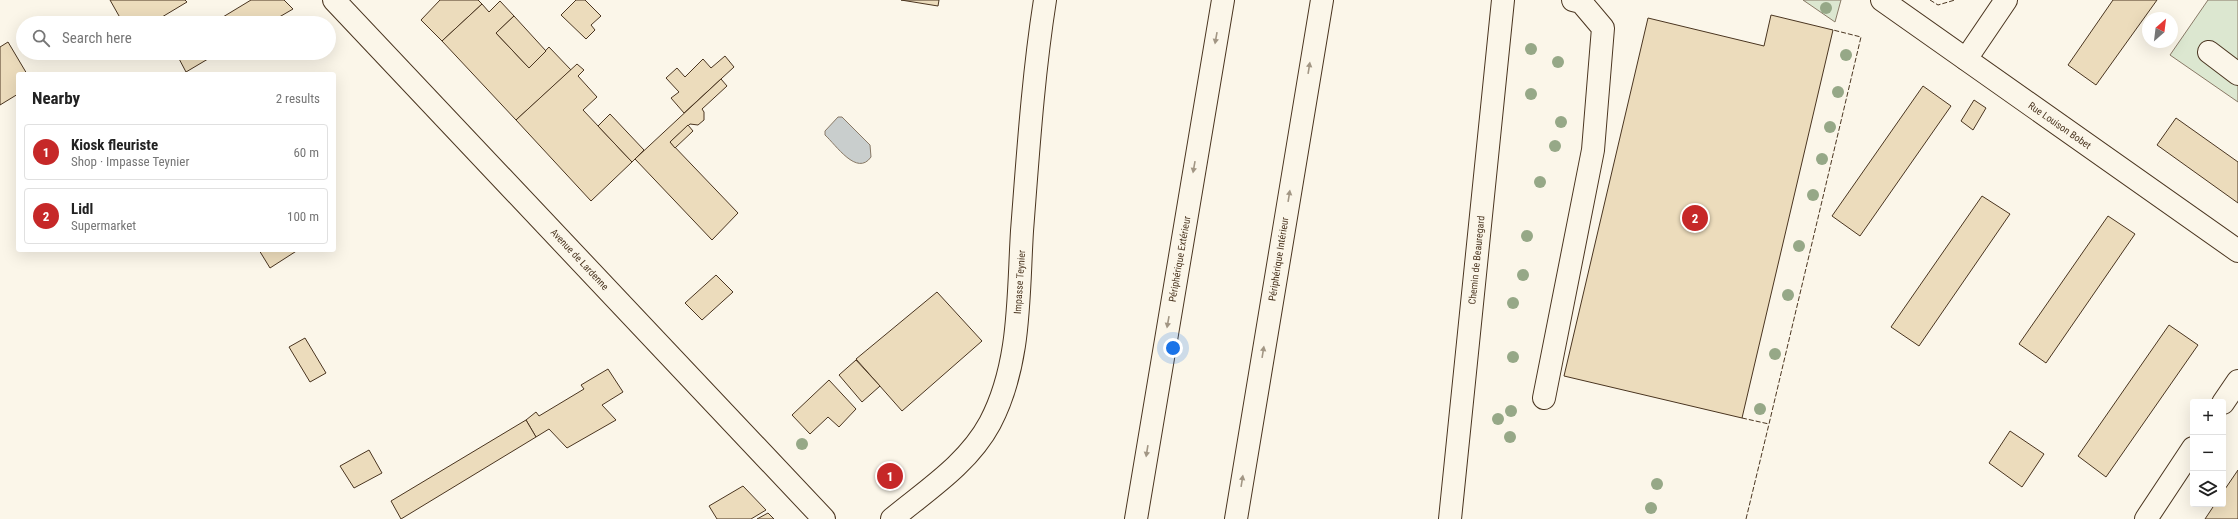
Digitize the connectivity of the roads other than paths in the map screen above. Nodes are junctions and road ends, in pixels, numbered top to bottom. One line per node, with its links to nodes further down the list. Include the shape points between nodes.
1 (334, 0): 17 (main road, Avenue de Lardenne)
2 (1045, 0): 18 (main road, Impasse Teynier, via 1029,135 1014,355 1003,395 990,423 966,458)
3 (1223, 0): 19 (main road, Périphérique Extérieur, one-way to 19)
4 (1322, 0): 20 (main road, Périphérique Intérieur, one-way to 4)
5 (1503, 0): 21 (main road, Chemin de Beauregard)
6 (1573, 0): 14 (main road, via 1581,2 1603,28 1593,150)
7 (1882, 0): 10 (main road, Rue Louison Bobet)
8 (2006, 0): 10 (main road)
9 (2209, 52): 11 (main road)
10 (1966, 59): 12 (main road, Rue Louison Bobet)
11 (2238, 74)
12 (2238, 251)
13 (2238, 381): 15 (main road)
14 (1544, 398)
15 (2226, 399)
16 (2190, 453): 22 (main road)
17 (824, 519)
18 (892, 519)
19 (1136, 519)
20 (1236, 519)
21 (1450, 519)
22 (2146, 519)

